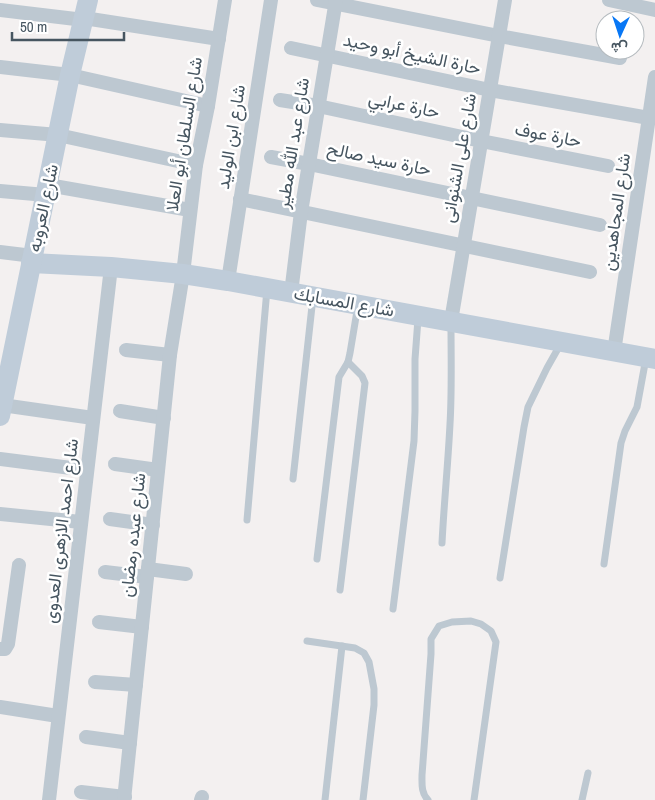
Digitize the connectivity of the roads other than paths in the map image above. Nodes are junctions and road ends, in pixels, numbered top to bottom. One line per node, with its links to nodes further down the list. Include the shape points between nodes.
1 (225, 0): 11 (street, شارع السلطان أبو العلا)
2 (271, 0): 33 (street, شارع ابن الوليد)
3 (317, 0): 6 (street)
4 (505, 0): 10 (street, شارع على الشنوانى)
5 (609, 0): 8 (street)
6 (335, 2): 10 (street); 14 (street, شارع عبد الله مطير)
7 (0, 10): 9 (street)
8 (655, 10)
9 (85, 13): 11 (street); 16 (street, شارع العروبه)
10 (499, 36): 13 (street); 18 (street, شارع على الشنوانى)
11 (219, 39): 20 (street, شارع السلطان أبو العلا)
12 (291, 48): 14 (street, حارة الشيخ أبو وحيد)
13 (595, 53)
14 (327, 55): 18 (street, حارة الشيخ أبو وحيد); 21 (street, شارع عبد الله مطير)
15 (0, 67): 16 (street)
16 (70, 75): 20 (street); 24 (street, شارع العروبه)
17 (655, 78): 22 (street, شارع المجاهدين)
18 (490, 90): 22 (street, حارة الشيخ أبو وحيد); 25 (street, شارع على الشنوانى)
19 (280, 100): 21 (street, حارة عرابي)
20 (208, 106): 28 (street, شارع السلطان أبو العلا)
21 (318, 106): 25 (street, حارة عرابي); 27 (street, شارع عبد الله مطير)
22 (648, 118): 52 (street, شارع المجاهدين)
23 (0, 130): 24 (street)
24 (58, 135): 28 (street); 30 (street, شارع العروبه)
25 (481, 142): 29 (street, حارة عوف); 32 (street, شارع على الشنوانى)
26 (271, 157): 27 (street, حارة سيد صالح)
27 (309, 164): 32 (street, حارة سيد صالح); 35 (street, شارع عبد الله مطير)
28 (196, 165): 34 (street, شارع السلطان أبو العلا)
29 (608, 166)
30 (47, 190): 31 (street); 34 (street); 39 (street, شارع العروبه)
31 (0, 191)
32 (471, 198): 36 (street, حارة سيد صالح); 37 (street, شارع على الشنوانى)
33 (240, 199): 35 (street); 43 (street, شارع ابن الوليد)
34 (190, 210): 42 (street, شارع السلطان أبو العلا)
35 (301, 212): 37 (street); 45 (street, شارع عبد الله مطير)
36 (600, 225)
37 (463, 246): 41 (street); 49 (street, شارع على الشنوانى)
38 (0, 252): 39 (street)
39 (32, 259): 40 (street, شارع المسابك); 56 (street, شارع العروبه)
40 (110, 267): 42 (street, شارع المسابك); 58 (street, شارع احمد الازهرى العدوى)
41 (590, 272)
42 (183, 274): 43 (street, شارع المسابك); 53 (street, شارع عبده رمضان)
43 (228, 281): 44 (street, شارع المسابك)
44 (268, 288): 45 (street, شارع المسابك); 67 (lane)
45 (291, 293): 46 (street, شارع المسابك)
46 (313, 297): 47 (street, شارع المسابك); 64 (lane)
47 (358, 305): 48 (street, شارع المسابك); 55 (lane)
48 (418, 316): 49 (street, شارع المسابك); 79 (lane, via 414,441)
49 (451, 321): 50 (street, شارع المسابك); 70 (lane, via 452,382)
50 (561, 342): 52 (street, شارع المسابك); 77 (lane, via 528,407)
51 (126, 350): 53 (street)
52 (614, 352): 54 (street, شارع المسابك)
53 (170, 355): 59 (street, شارع عبده رمضان)
54 (650, 358): 72 (lane, via 637,407 621,443)
55 (348, 362): 71 (lane, via 339,377); 78 (lane, via 365,383)
56 (1, 411): 58 (street)
57 (120, 412): 59 (street)
58 (93, 418): 62 (street, شارع احمد الازهرى العدوى)
59 (164, 418): 63 (street, شارع عبده رمضان)
60 (0, 458): 62 (street)
61 (115, 464): 63 (street)
62 (87, 470): 68 (street, شارع احمد الازهرى العدوى)
63 (158, 470): 69 (street, شارع عبده رمضان)
64 (293, 479)
65 (0, 514): 68 (street)
66 (110, 520): 69 (street)
67 (247, 520)
68 (81, 522): 88 (street, شارع احمد الازهرى العدوى)
69 (153, 525): 75 (street, شارع عبده رمضان)
70 (442, 543)
71 (317, 559)
72 (604, 564)
73 (19, 565): 84 (street, via 8,644)
74 (105, 572): 75 (street)
75 (148, 573): 76 (street); 81 (street, شارع عبده رمضان)
76 (186, 574)
77 (500, 578)
78 (340, 590)
79 (393, 609)
80 (99, 622): 81 (street)
81 (142, 627): 86 (street, شارع عبده رمضان)
82 (307, 641): 83 (lane)
83 (342, 646): 95 (lane); 96 (lane, via 364,653 374,689)
84 (0, 649)
85 (95, 682): 86 (street)
86 (136, 685): 90 (street, شارع عبده رمضان)
87 (0, 707): 88 (street)
88 (58, 716): 94 (street, شارع احمد الازهرى العدوى)
89 (86, 737): 90 (street)
90 (130, 742): 93 (street, شارع عبده رمضان)
91 (588, 773): 99 (lane)
92 (81, 792): 93 (street)
93 (124, 799)
94 (49, 800)
95 (325, 800)
96 (363, 800)
97 (428, 800): 98 (lane, via 423,793 422,775 431,639 439,626 470,621 491,630 496,642)
98 (474, 800)
99 (582, 800)

